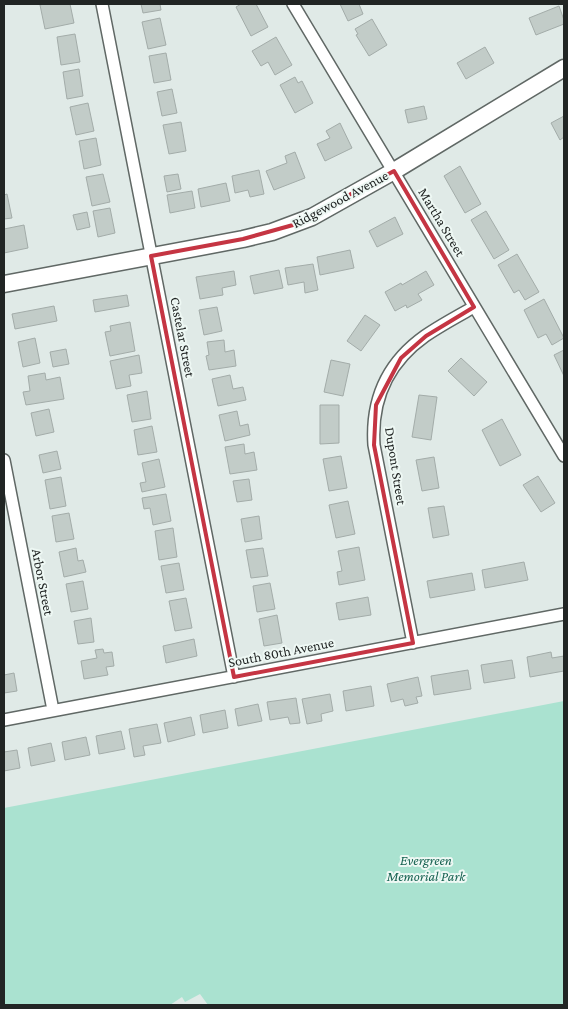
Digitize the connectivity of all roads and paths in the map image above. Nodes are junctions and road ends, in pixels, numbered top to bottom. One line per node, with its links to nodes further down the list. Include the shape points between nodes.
1 (102, 4): 5 (street, Castelar Street)
2 (293, 4): 4 (street, Martha Street)
3 (564, 68): 4 (main road, Ridgewood Avenue)
4 (394, 171): 5 (main road, Ridgewood Avenue, via 320,212 272,232); 7 (street, Martha Street)
5 (151, 256): 6 (main road, Ridgewood Avenue); 12 (street, Castelar Street)
6 (4, 284)
7 (474, 306): 8 (street, Martha Street); 11 (street, Dupont Street, via 426,336 401,358 390,372 376,405 374,445)
8 (564, 456)
9 (4, 460): 13 (street, Arbor Street)
10 (564, 614): 11 (street, South 80th Avenue)
11 (413, 643): 12 (street, South 80th Avenue)
12 (234, 677): 13 (street, South 80th Avenue)
13 (53, 710): 14 (street, South 80th Avenue)
14 (4, 720)

